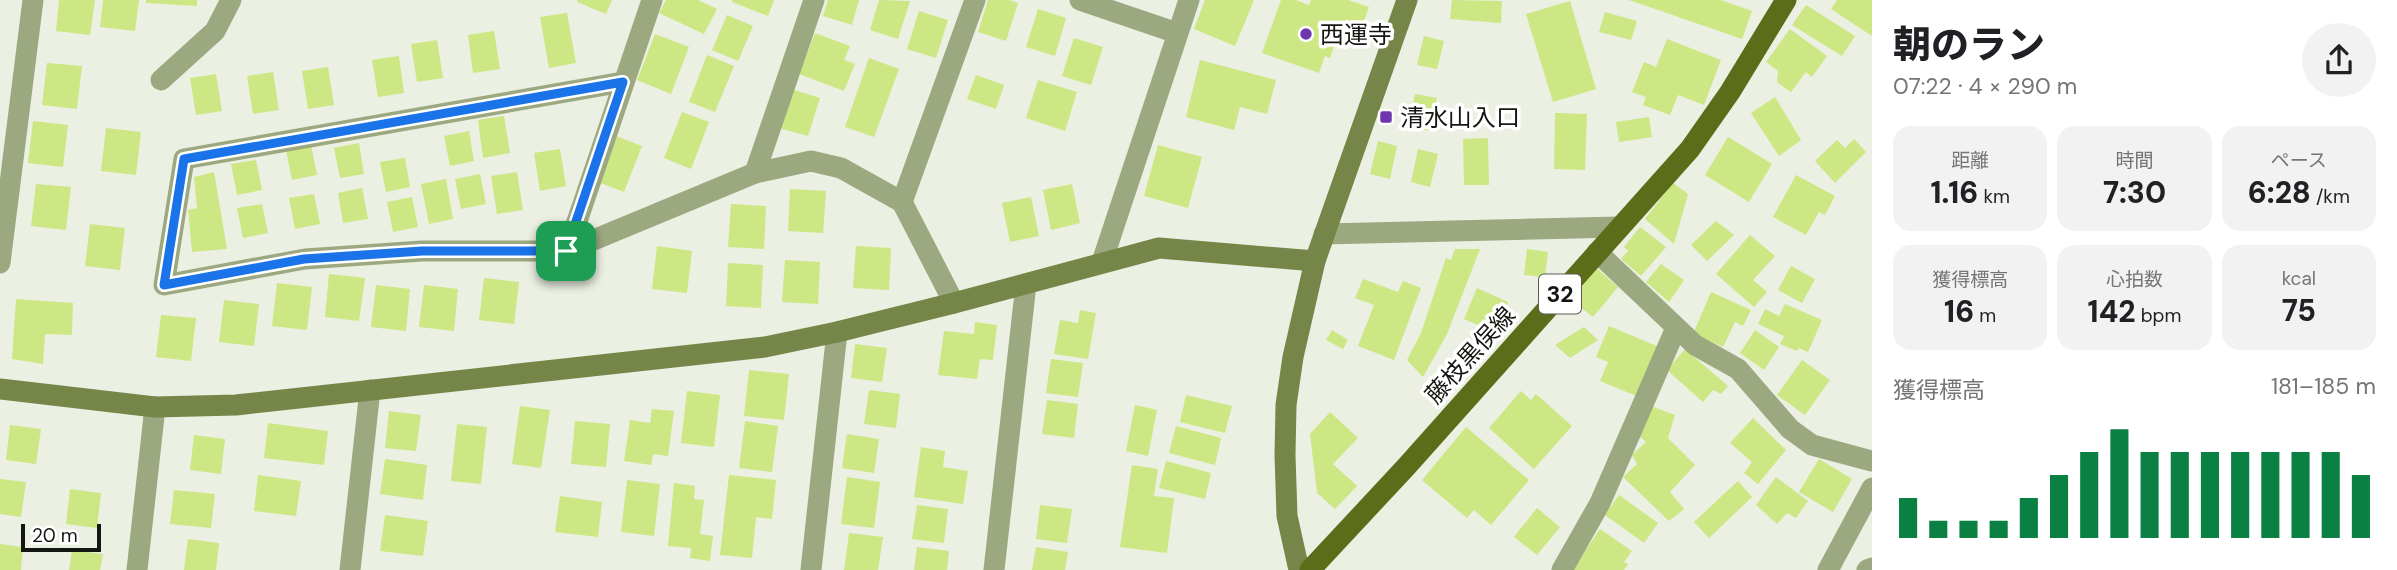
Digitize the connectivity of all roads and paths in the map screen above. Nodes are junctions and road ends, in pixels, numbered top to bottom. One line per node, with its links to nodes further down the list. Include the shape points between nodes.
1 (33, 0): 21 (street)
2 (231, 0): 11 (street, via 215,31)
3 (652, 0): 12 (street)
4 (814, 0): 13 (street)
5 (975, 0): 14 (street)
6 (1080, 0): 10 (street)
7 (1189, 0): 10 (street)
8 (1407, 0): 16 (street)
9 (1786, 0): 15 (main road, 藤枝黒俣線 / 32, via 1690,149)
10 (1177, 33): 20 (street)
11 (161, 80)
12 (623, 82): 17 (street); 17 (street, via 184,159 164,285 304,259 422,251)
13 (755, 173): 14 (street, via 811,161 841,168); 17 (street)
14 (902, 202): 23 (street)
15 (1619, 227): 16 (street); 18 (main road, 藤枝黒俣線 / 32)
16 (1324, 234): 19 (street)
17 (566, 251)
18 (1597, 253): 24 (street); 37 (main road, 藤枝黒俣線 / 32)
19 (1315, 261): 20 (street, via 1159,248); 36 (street, via 1286,405 1287,516)
20 (1102, 262): 22 (street)
21 (0, 263)
22 (1026, 284): 23 (street); 35 (street)
23 (954, 303): 25 (street)
24 (1675, 328): 29 (street, via 1738,369 1790,429 1812,445); 38 (street, via 1601,503)
25 (837, 332): 27 (street, via 765,347); 34 (street)
26 (0, 389): 28 (street)
27 (370, 390): 28 (street, via 236,405); 33 (street)
28 (155, 407): 32 (street)
29 (1872, 461)
30 (1872, 488): 39 (street)
31 (1872, 568): 40 (street)
32 (137, 570)
33 (350, 570)
34 (811, 570)
35 (994, 570)
36 (1298, 570)
37 (1310, 570)
38 (1562, 570)
39 (1828, 570)
40 (1867, 570)

